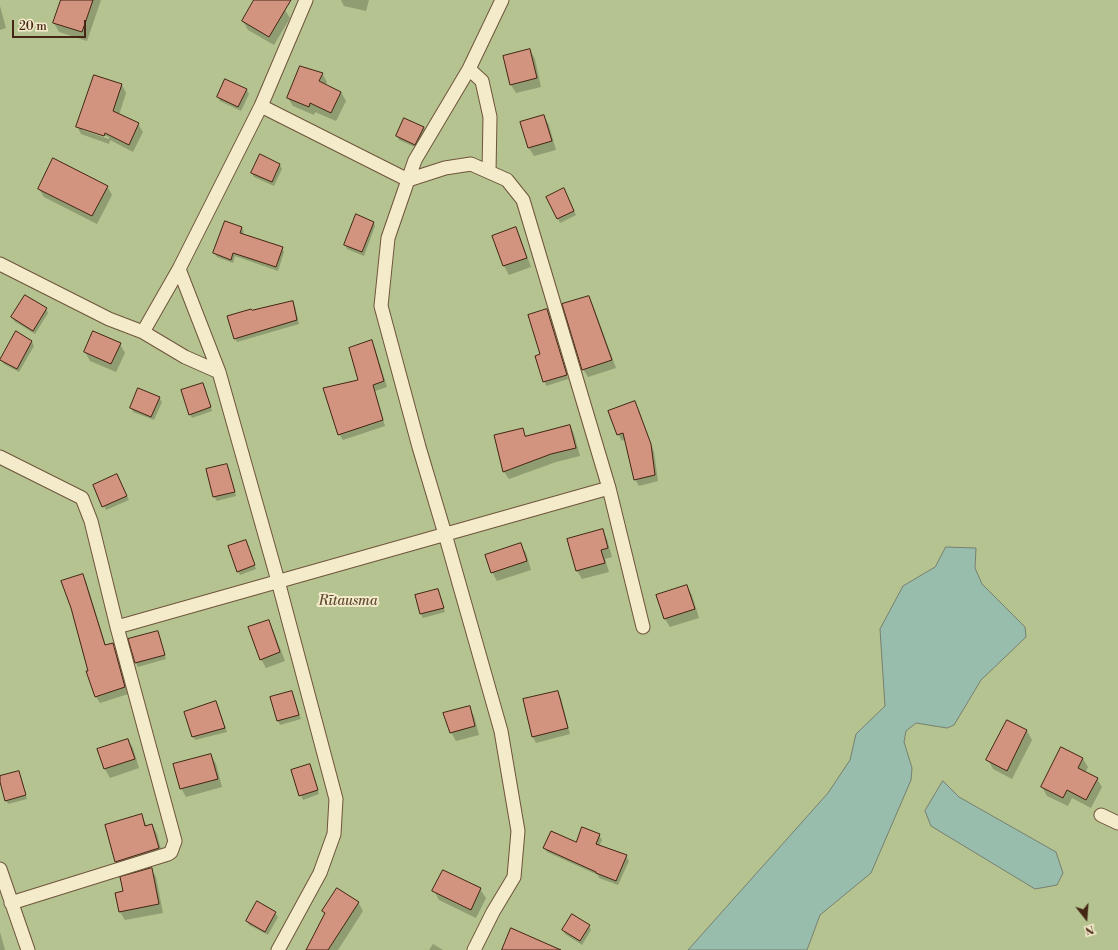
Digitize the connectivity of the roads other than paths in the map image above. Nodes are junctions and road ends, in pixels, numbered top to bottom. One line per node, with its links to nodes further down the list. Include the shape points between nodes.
1 (306, 0): 4 (lane)
2 (502, 0): 3 (lane)
3 (469, 69): 5 (lane, via 482,81 490,117); 6 (lane, via 415,160)
4 (261, 106): 6 (lane); 8 (lane)
5 (489, 172): 6 (lane, via 471,164 445,168); 12 (lane, via 508,180 523,200)
6 (408, 180): 13 (lane, via 388,238 381,306)
7 (0, 264): 9 (lane, via 109,319)
8 (179, 269): 9 (lane); 10 (lane)
9 (143, 332): 10 (lane)
10 (220, 372): 14 (lane)
11 (0, 457): 15 (lane, via 82,498 91,521)
12 (609, 488): 13 (lane); 16 (lane)
13 (445, 534): 14 (lane); 23 (lane, via 501,731 518,831 514,877)
14 (278, 582): 15 (lane); 22 (lane, via 336,799 334,834 320,873)
15 (117, 627): 20 (lane, via 175,842 168,854)
16 (643, 627)
17 (1101, 815): 18 (lane)
18 (1118, 824)
19 (0, 869): 20 (lane)
20 (11, 903): 21 (lane)
21 (28, 950)
22 (278, 950)
23 (474, 950)

